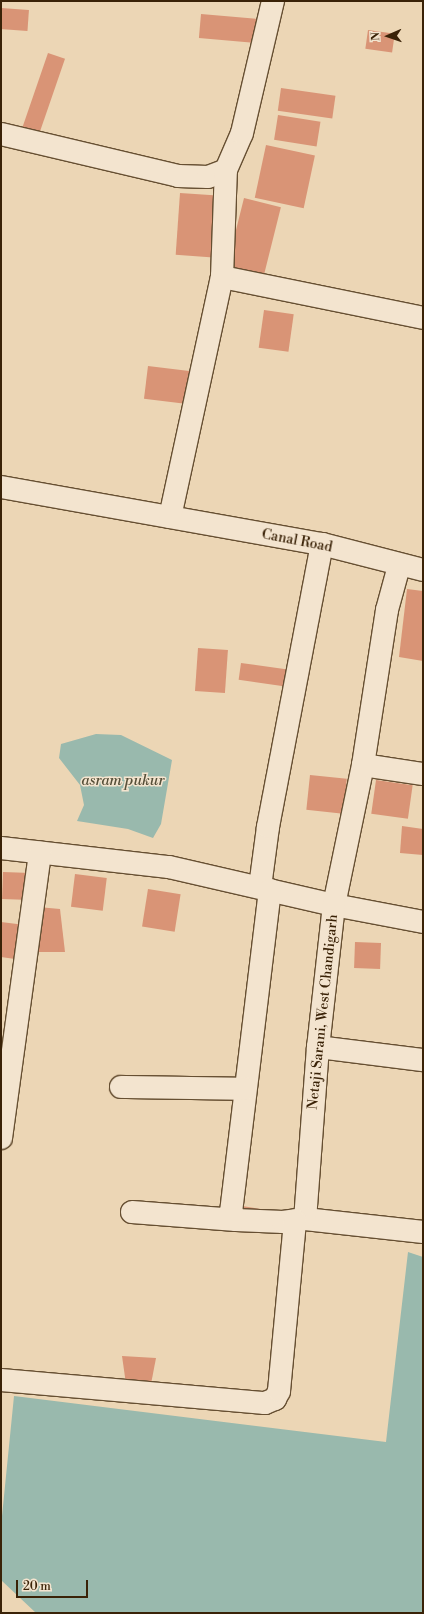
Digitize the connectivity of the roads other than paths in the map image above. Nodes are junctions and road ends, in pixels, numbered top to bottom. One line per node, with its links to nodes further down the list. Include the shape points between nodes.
1 (273, 1): 3 (street, via 242,134)
2 (1, 134): 3 (street, via 178,176 208,177)
3 (226, 170): 4 (street)
4 (222, 277): 5 (street); 7 (street, via 178,492)
5 (423, 318)
6 (1, 487): 7 (street, Canal Road)
7 (170, 517): 8 (street, Canal Road)
8 (322, 544): 9 (street, Canal Road); 15 (street, via 268,827)
9 (399, 566): 10 (street, Canal Road); 11 (street, via 387,610)
10 (423, 570)
11 (363, 765): 12 (street); 16 (street)
12 (423, 774)
13 (1, 848): 14 (street, Netaji Sarani, West Chandigarh)
14 (40, 853): 15 (street, Netaji Sarani, West Chandigarh, via 169,867); 22 (street)
15 (265, 889): 16 (street, Netaji Sarani, West Chandigarh); 21 (street)
16 (334, 904): 17 (street); 18 (street, Netaji Sarani, West Chandigarh)
17 (423, 922)
18 (318, 1047): 19 (street); 25 (street, Netaji Sarani, West Chandigarh)
19 (423, 1060)
20 (121, 1087): 21 (street)
21 (245, 1089): 24 (street, via 231,1211)
22 (1, 1138)
23 (132, 1212): 24 (street)
24 (236, 1220): 25 (street)
25 (300, 1220): 26 (street); 27 (street, Netaji Sarani, West Chandigarh, via 279,1391 275,1399 265,1403)
26 (423, 1232)
27 (1, 1380)

